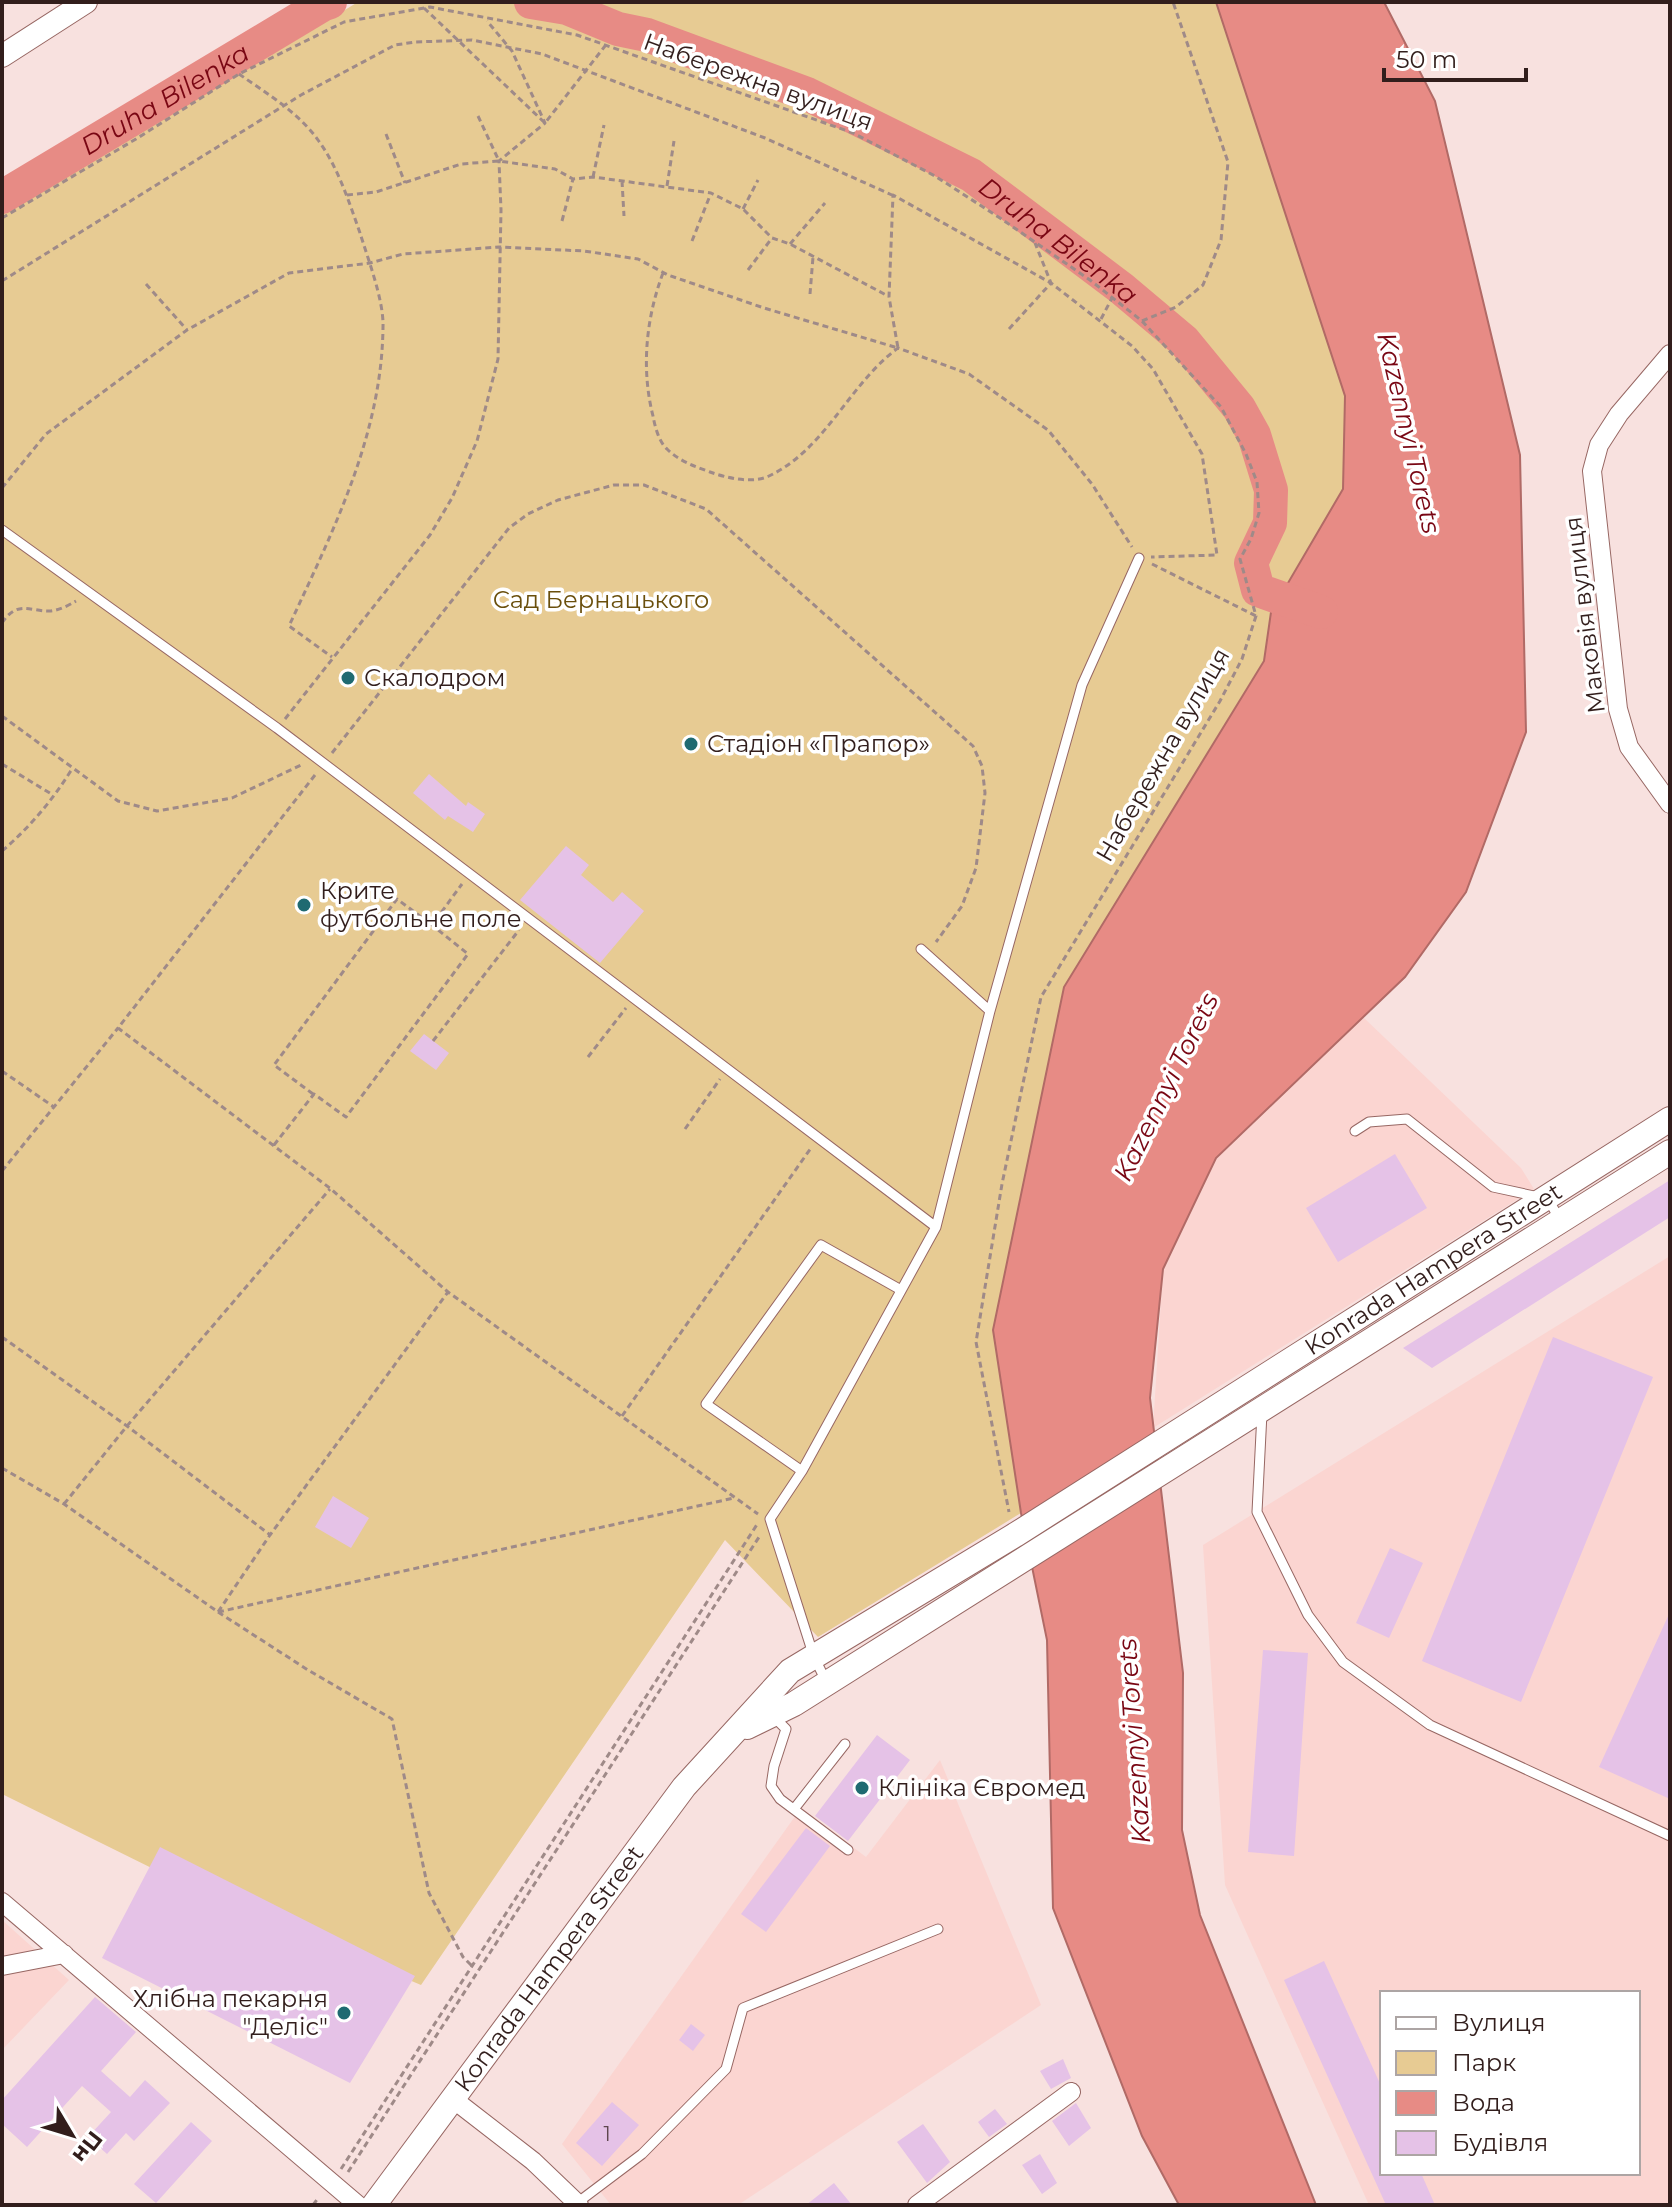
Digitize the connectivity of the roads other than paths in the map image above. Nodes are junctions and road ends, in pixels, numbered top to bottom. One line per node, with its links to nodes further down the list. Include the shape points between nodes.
1 (86, 2): 2 (street)
2 (2, 56)
3 (1669, 357): 6 (street, Маковія вулиця, via 1619,414 1599,445 1592,471 1618,709 1629,747)
4 (2, 530): 14 (lane, via 277,728)
5 (1139, 558): 8 (lane, via 1082,685)
6 (1670, 804)
7 (924, 952): 8 (lane)
8 (990, 1011): 14 (lane)
9 (1670, 1119): 12 (main road, Konrada Hampera Street)
10 (1355, 1131): 12 (lane, via 1369,1122 1407,1119 1493,1187)
11 (1670, 1152): 13 (main road, Konrada Hampera Street)
12 (1548, 1199): 13 (lane); 16 (main road, Konrada Hampera Street)
13 (1560, 1220): 16 (main road, Konrada Hampera Street)
14 (936, 1227): 15 (lane)
15 (901, 1290): 17 (lane); 17 (lane, via 821,1245 706,1404)
16 (1256, 1397): 18 (main road, Konrada Hampera Street, via 1196,1420); 19 (main road, Konrada Hampera Street, via 1209,1441); 24 (lane, via 1257,1512 1308,1615 1343,1662 1430,1725)
17 (802, 1471): 18 (lane, via 770,1519)
18 (814, 1657): 19 (lane); 21 (main road, Konrada Hampera Street, via 790,1671)
19 (827, 1683): 20 (main road, Konrada Hampera Street)
20 (771, 1714): 21 (main road, Konrada Hampera Street); 23 (lane, via 786,1729 771,1786)
21 (730, 1735): 31 (main road, Konrada Hampera Street, via 684,1787)
22 (845, 1744): 23 (lane)
23 (794, 1809): 25 (lane)
24 (1670, 1836)
25 (848, 1850)
26 (2, 1902): 28 (street)
27 (938, 1929): 32 (lane, via 743,2008 726,2069 642,2154)
28 (64, 1954): 29 (street); 33 (street)
29 (2, 1966)
30 (1071, 2092): 35 (street)
31 (453, 2099): 32 (street); 34 (main road, Konrada Hampera Street)
32 (578, 2204)
33 (358, 2205)
34 (374, 2205)
35 (917, 2205)

